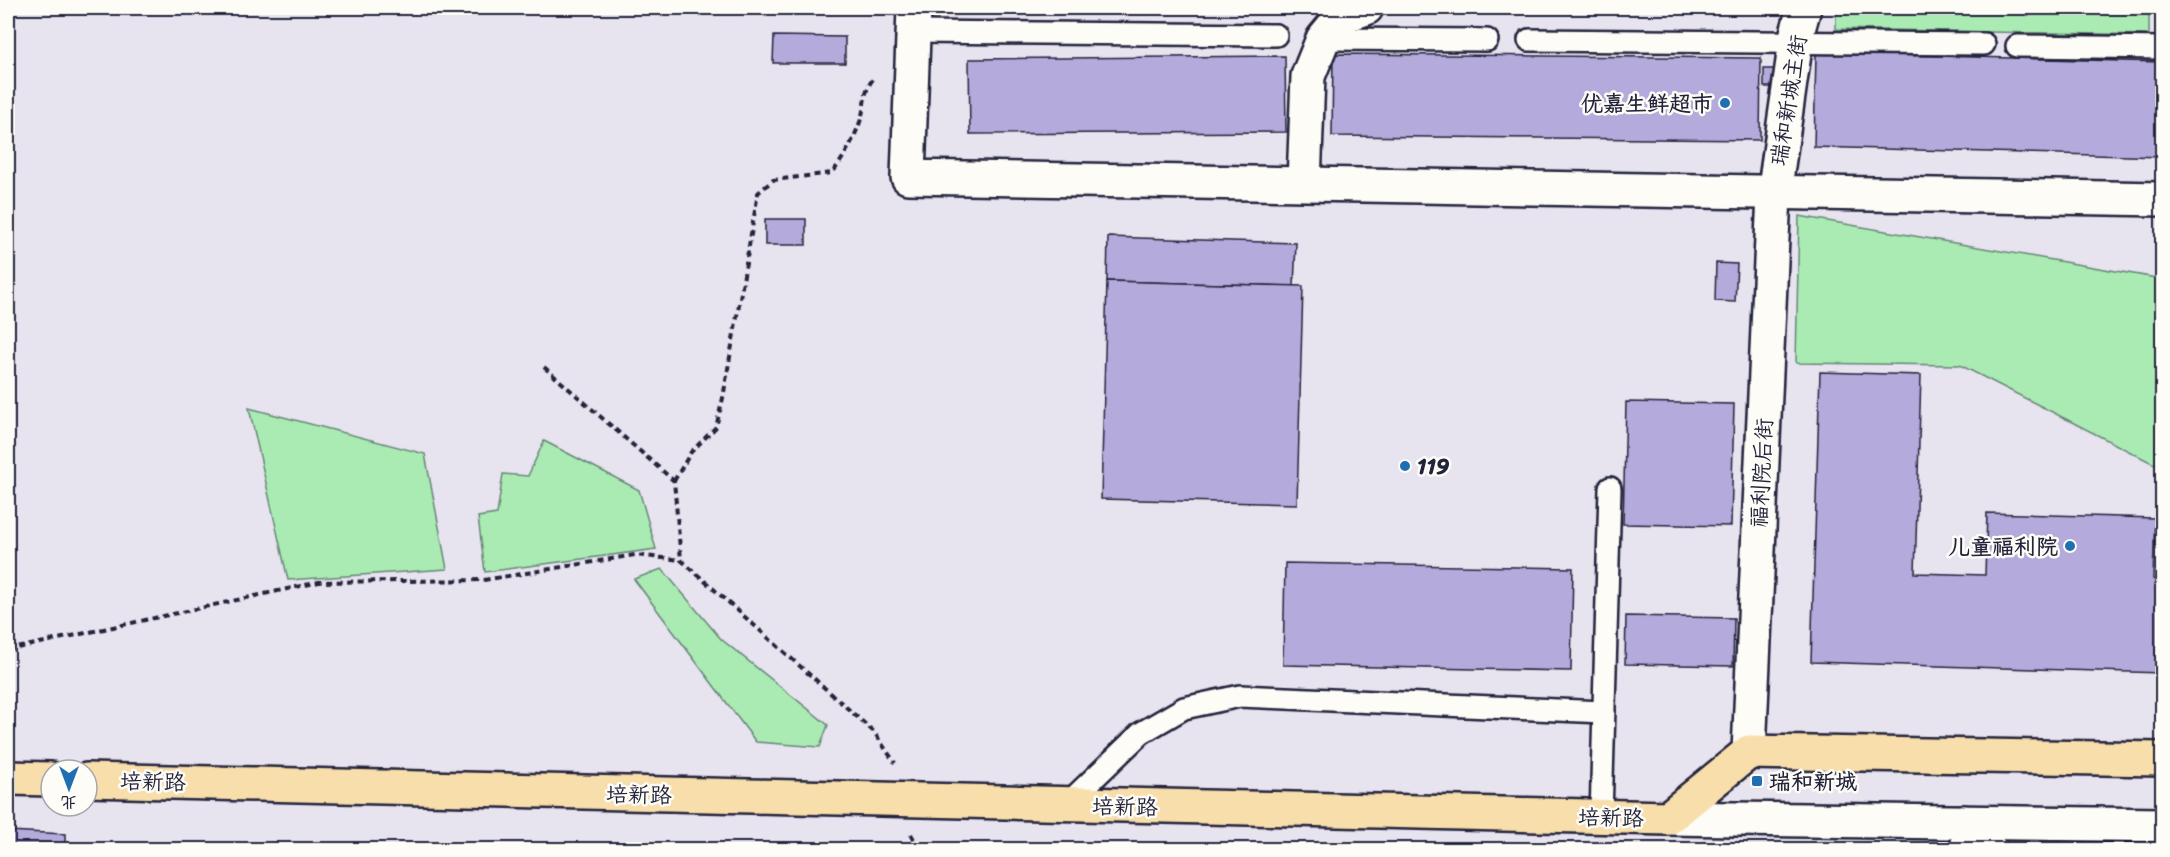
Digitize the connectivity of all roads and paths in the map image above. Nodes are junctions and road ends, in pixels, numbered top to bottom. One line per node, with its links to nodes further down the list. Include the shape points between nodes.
1 (1366, 8): 5 (street, via 1342,16)
2 (1804, 8): 8 (street, 瑞和新城主街)
3 (913, 20): 4 (lane); 13 (street, via 908,177)
4 (1276, 35)
5 (1323, 39): 6 (lane); 13 (street, via 1308,76)
6 (1487, 40)
7 (1529, 40): 8 (lane)
8 (1796, 43): 9 (lane); 14 (street, 瑞和新城主街)
9 (1984, 44)
10 (2017, 46): 11 (lane)
11 (2163, 48)
12 (883, 69): 17 (path, via 867,85 861,120 844,158 832,173 773,180 758,193 716,427 691,452)
13 (1304, 183): 14 (street)
14 (1774, 194): 15 (street); 22 (street, 福利院后街)
15 (2163, 199)
16 (544, 367): 17 (path)
17 (674, 480): 19 (path)
18 (1610, 488): 21 (lane)
19 (681, 560): 20 (path, via 635,555 484,580 319,582); 27 (path, via 874,732)
20 (8, 650)
21 (1604, 712): 28 (lane, via 1240,696 1184,708 1141,733); 29 (lane)
22 (1749, 752): 23 (highway); 30 (highway)
23 (2163, 759)
24 (8, 778): 25 (highway)
25 (39, 779)
26 (99, 780): 27 (highway, 培新路)
27 (921, 801): 28 (highway, 培新路)
28 (1066, 805): 29 (highway, 培新路)
29 (1601, 817): 30 (highway, 培新路)
30 (1668, 818): 32 (street, 培新路)
31 (2163, 825): 32 (street, 培新路)
32 (1963, 836): 33 (street)
33 (1990, 849)

